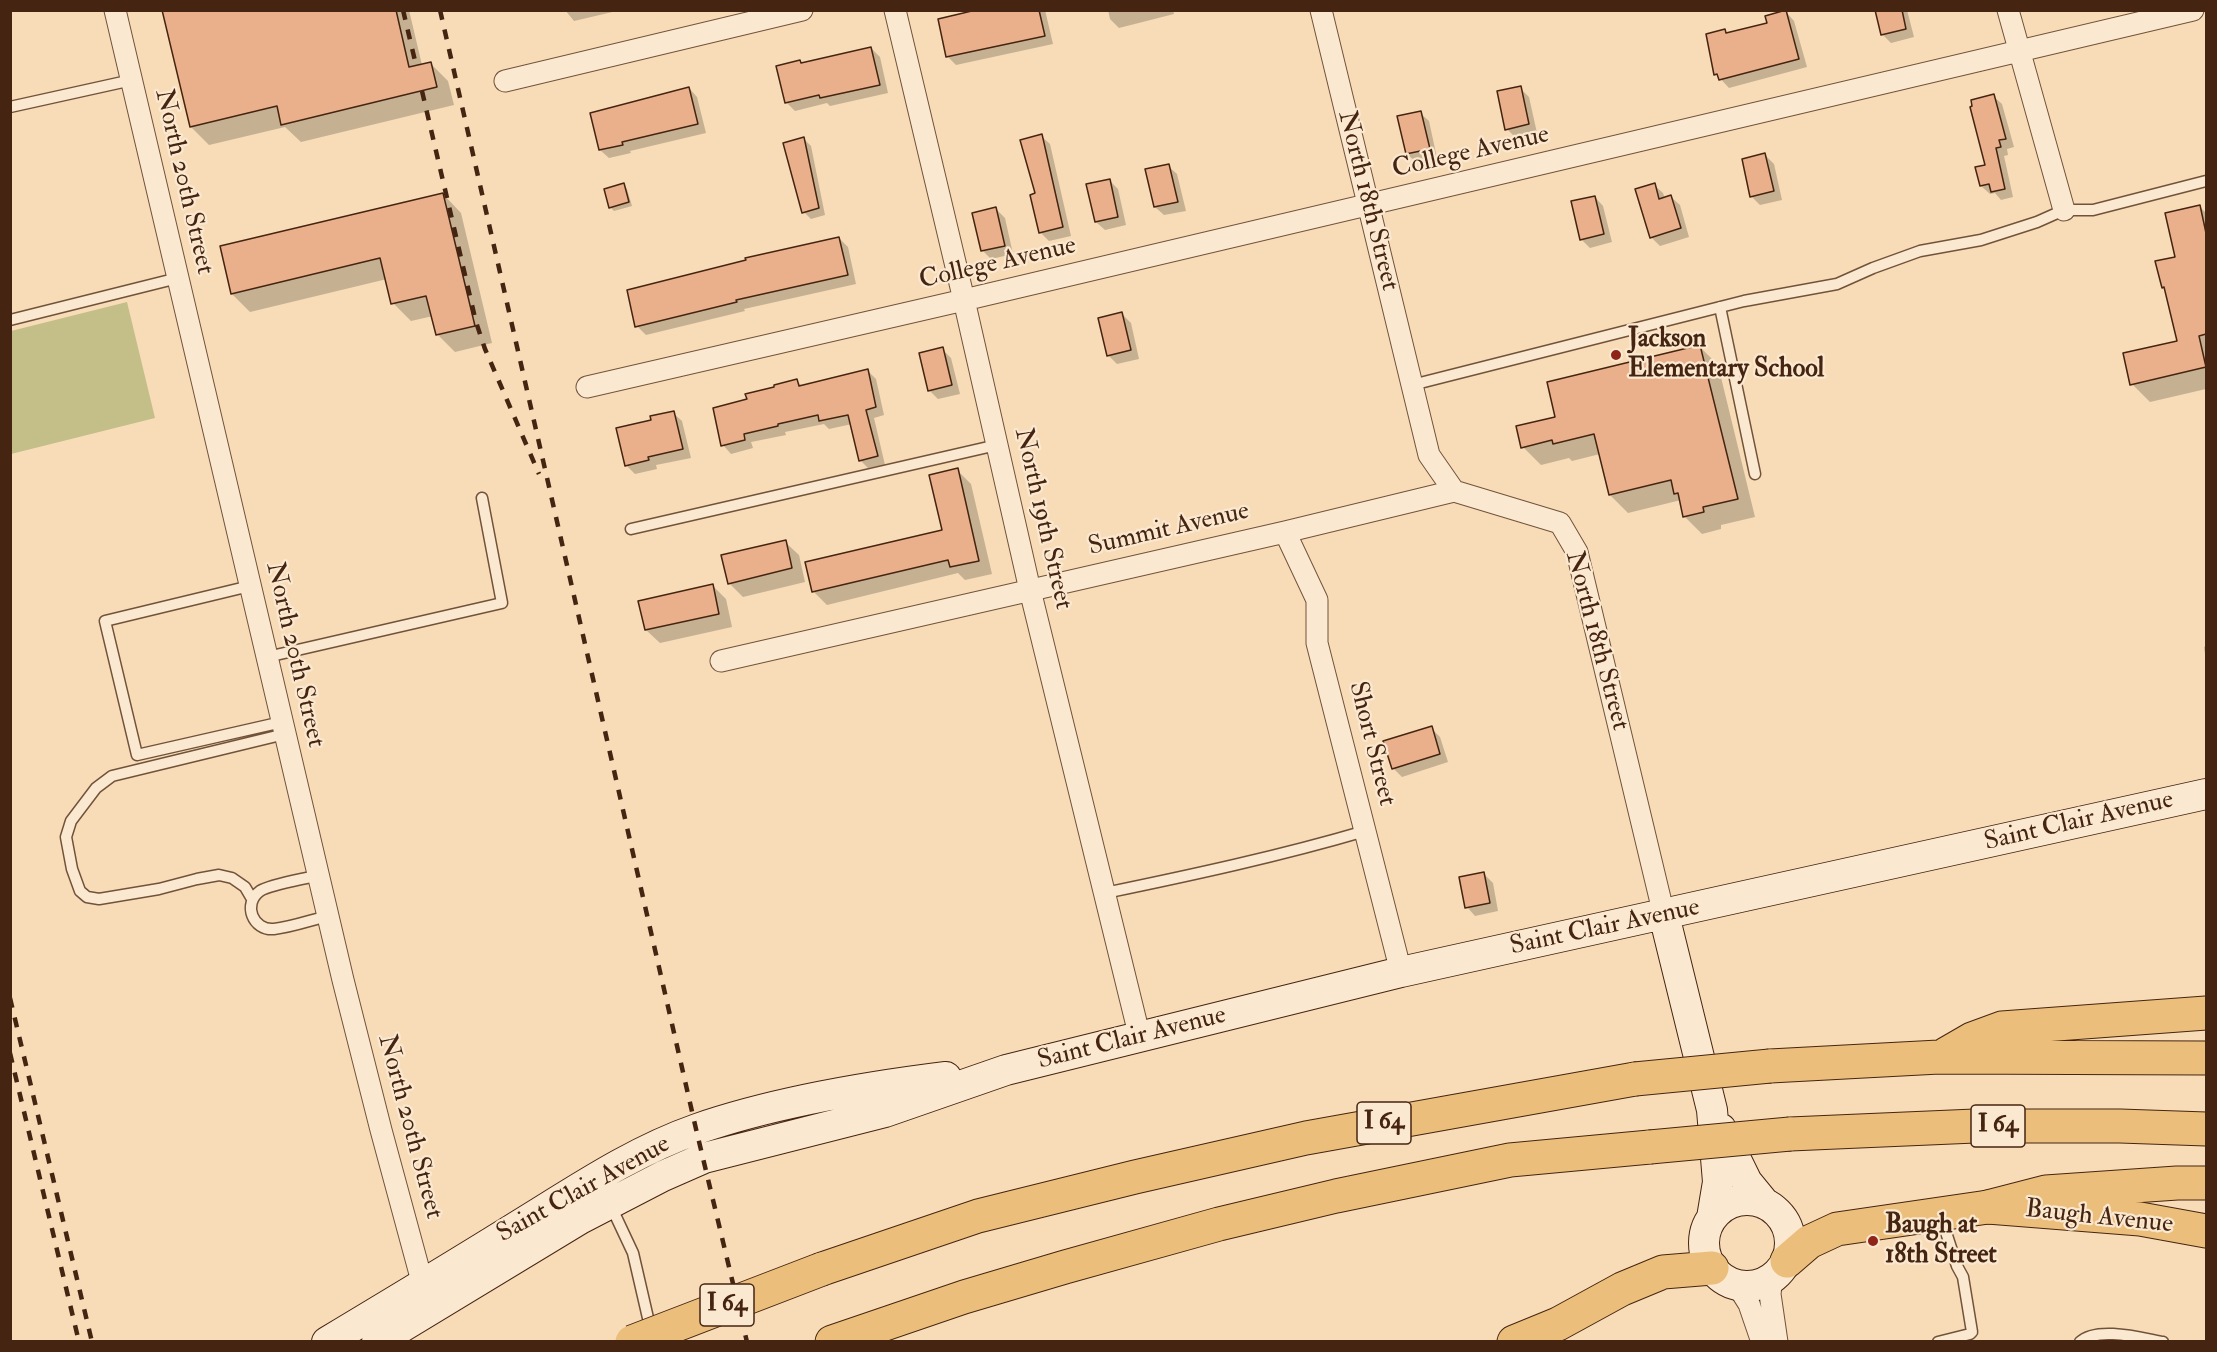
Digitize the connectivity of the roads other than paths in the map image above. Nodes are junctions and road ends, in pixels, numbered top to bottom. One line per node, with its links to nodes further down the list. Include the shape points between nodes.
1 (115, 10): 8 (street, North 20th Street)
2 (802, 10): 9 (street)
3 (895, 10): 15 (street, North 19th Street)
4 (1322, 10): 12 (street, North 18th Street)
5 (2008, 10): 7 (street)
6 (2193, 10): 7 (street, College Avenue)
7 (2019, 51): 12 (street, College Avenue); 13 (street)
8 (132, 80): 10 (lane); 14 (street, North 20th Street)
9 (505, 81)
10 (10, 107)
11 (2206, 182): 13 (lane, via 2093,210)
12 (1368, 205): 15 (street, College Avenue); 18 (street, North 18th Street)
13 (2064, 210): 16 (lane, via 1981,240 1920,251 1837,284)
14 (178, 278): 17 (lane); 26 (street, North 20th Street)
15 (964, 300): 19 (street, College Avenue); 20 (street, North 19th Street)
16 (1720, 307): 18 (lane); 21 (lane)
17 (10, 320)
18 (1412, 385): 22 (street, North 18th Street, via 1429,455)
19 (586, 387)
20 (997, 445): 24 (lane); 27 (street, North 19th Street)
21 (1755, 474)
22 (1454, 491): 25 (street, Summit Avenue); 36 (street, North 18th Street, via 1560,523 1577,552)
23 (482, 498): 28 (lane, via 502,603)
24 (631, 529)
25 (1285, 532): 27 (street, Summit Avenue); 32 (street, Short Street, via 1317,600 1317,644)
26 (250, 586): 28 (street, North 20th Street); 30 (lane, via 105,621 137,755)
27 (1029, 590): 29 (street, Summit Avenue); 34 (street, North 19th Street)
28 (267, 657): 30 (street, North 20th Street)
29 (721, 661)
30 (284, 728): 33 (street, North 20th Street); 35 (lane, via 112,776 96,788 71,821 66,837 72,869 80,891 87,897 99,899 219,875 245,887)
31 (2206, 794): 36 (main road, Saint Clair Avenue)
32 (1365, 831): 34 (lane); 38 (street, Short Street)
33 (319, 875): 35 (lane, via 262,890); 37 (street, North 20th Street)
34 (1105, 893): 40 (street, North 19th Street)
35 (252, 899): 37 (lane, via 255,921 272,929)
36 (1664, 915): 38 (main road, Saint Clair Avenue); 43 (main road, North 18th Street)
37 (328, 916): 54 (street, North 20th Street)
38 (1401, 972): 40 (main road, Saint Clair Avenue)
39 (2206, 1012): 41 (main road, via 2002,1028)
40 (1140, 1038): 46 (main road, Saint Clair Avenue, via 1006,1070 885,1112 704,1158)
41 (1939, 1058): 42 (main road, I 64); 58 (main road, I 64, bridge, via 1770,1066 1635,1079 1306,1138 978,1216 822,1269)
42 (2206, 1058)
43 (1712, 1110): 47 (main road, North 18th Street, via 1747,1182); 50 (main road, North 18th Street, via 1718,1182)
44 (2206, 1129): 55 (main road, I 64, bridge, via 1975,1126 1790,1134 1510,1160 1219,1224 1065,1267)
45 (2206, 1183): 48 (main road, via 2046,1192)
46 (607, 1189): 54 (main road, Saint Clair Avenue); 59 (lane, via 633,1253)
47 (1766, 1204): 50 (main road, via 1744,1200 1732,1203); 52 (main road, via 1783,1218 1788,1228 1790,1239)
48 (1988, 1207): 49 (main road, Baugh Avenue); 51 (main road, Baugh Avenue, via 2140,1219)
49 (1940, 1214): 52 (main road, Baugh Avenue, via 1837,1229 1809,1242); 63 (lane, via 1963,1277 1972,1332)
50 (1713, 1218): 53 (main road, via 1704,1247)
51 (2206, 1231)
52 (1779, 1270): 53 (main road, via 1762,1284 1751,1286); 62 (street, via 1770,1294)
53 (1724, 1277): 60 (main road, via 1663,1272 1558,1324); 61 (street, via 1749,1304)
54 (427, 1297): 56 (main road, Saint Clair Avenue); 57 (main road, Saint Clair Avenue)
55 (836, 1340)
56 (327, 1341)
57 (376, 1341)
58 (632, 1341)
59 (653, 1341)
60 (1514, 1341)
61 (1762, 1341)
62 (1777, 1341)
63 (1938, 1341)
64 (2080, 1341): 65 (lane, via 2103,1333)
65 (2163, 1341)

